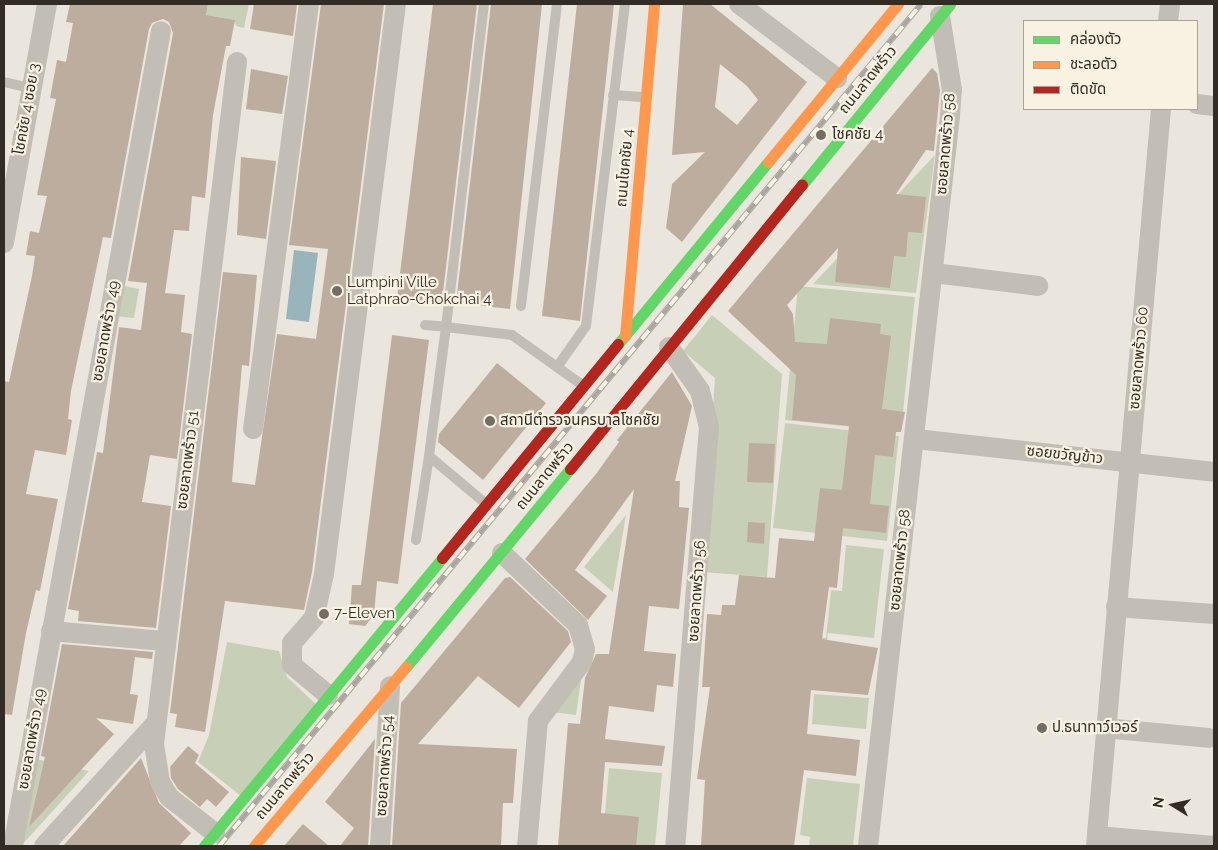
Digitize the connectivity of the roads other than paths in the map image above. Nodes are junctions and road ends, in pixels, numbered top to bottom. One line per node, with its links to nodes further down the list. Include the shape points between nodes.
1 (47, 4): 18 (street, โชคชัย 4 ซอย 3)
2 (309, 4): 34 (street)
3 (396, 4): 47 (street, via 324,574 314,618 292,643 292,665)
4 (484, 4): 29 (lane)
5 (557, 4): 27 (lane)
6 (625, 4): 19 (lane)
7 (654, 4): 20 (main road, ถนนโชคชัย 4)
8 (739, 4): 12 (street)
9 (898, 4): 16 (main road, ถนนลาดพร้าว)
10 (1170, 4): 13 (street)
11 (945, 10): 25 (street, ซอยลาดพร้าว 58, via 952,90); 31 (main road, ถนนลาดพร้าว)
12 (761, 11): 16 (street)
13 (1168, 20)
14 (161, 31): 44 (street, ซอยลาดพร้าว 49)
15 (237, 62): 45 (street, ซอยลาดพร้าว 51)
16 (837, 78): 30 (main road, ถนนลาดพร้าว)
17 (4, 82): 18 (lane)
18 (31, 88): 24 (street, โชคชัย 4 ซอย 3)
19 (613, 95): 20 (lane); 32 (lane, via 586,326)
20 (646, 97): 30 (main road, ถนนโชคชัย 4)
21 (1198, 104): 22 (street)
22 (1214, 106)
23 (1161, 110): 37 (street, ซอยลาดพร้าว 60)
24 (4, 243)
25 (934, 273): 26 (street); 35 (street, ซอยลาดพร้าว 58)
26 (1038, 286)
27 (521, 306)
28 (425, 325): 29 (lane)
29 (446, 327): 32 (lane, via 512,335); 36 (lane)
30 (625, 336): 33 (main road, ถนนลาดพร้าว)
31 (669, 347): 41 (main road, ถนนลาดพร้าว); 58 (street, ซอยลาดพร้าว 56, via 700,391 708,427)
32 (557, 367): 33 (lane)
33 (583, 385): 39 (main road, ถนนลาดพร้าว)
34 (253, 429)
35 (916, 440): 37 (street, ซอยขวัญข้าว); 59 (street, ซอยลาดพร้าว 58)
36 (429, 456): 39 (lane); 40 (lane)
37 (1130, 462): 38 (street, ซอยขวัญข้าว); 42 (street, ซอยลาดพร้าว 60)
38 (1214, 472)
39 (486, 503): 47 (main road, ถนนลาดพร้าว)
40 (416, 540)
41 (502, 553): 46 (main road, ถนนลาดพร้าว); 57 (street, via 578,625 585,649 582,662 538,721)
42 (1116, 607): 43 (street); 49 (street, ซอยลาดพร้าว 60)
43 (1214, 614)
44 (51, 631): 45 (street); 53 (street, ซอยลาดพร้าว 49)
45 (164, 641): 48 (street, ซอยลาดพร้าว 51)
46 (390, 686): 55 (main road, ถนนลาดพร้าว); 56 (street, ซอยลาดพร้าว 54)
47 (328, 695): 51 (main road, ถนนลาดพร้าว)
48 (155, 724): 51 (street, ซอยลาดพร้าว 51, via 154,761 160,782 169,797); 54 (street)
49 (1104, 728): 50 (street); 52 (street, ซอยลาดพร้าว 60)
50 (1209, 738)
51 (210, 839)
52 (1096, 841): 60 (street, ซอยลาดพร้าว 60)
53 (13, 846)
54 (44, 846)
55 (254, 846)
56 (380, 846)
57 (527, 846)
58 (675, 846)
59 (868, 846)
60 (1214, 846)

